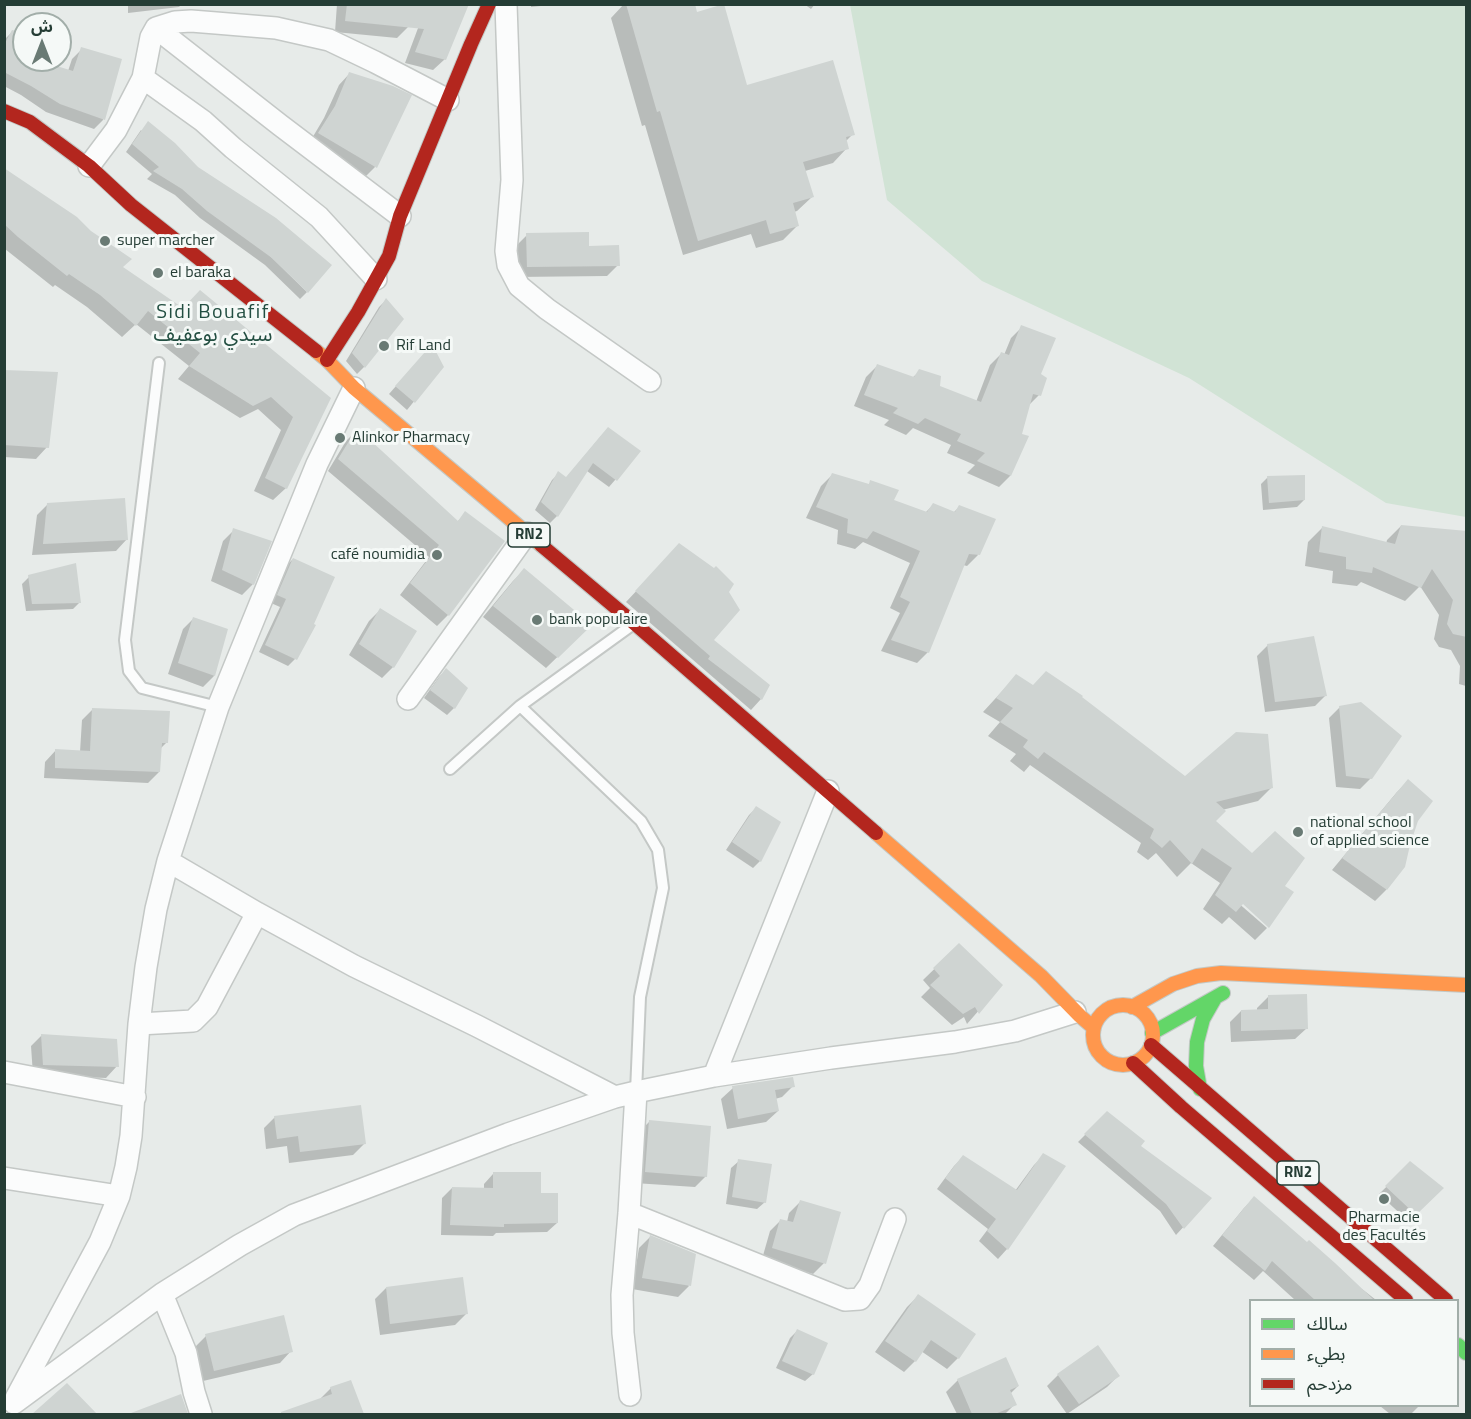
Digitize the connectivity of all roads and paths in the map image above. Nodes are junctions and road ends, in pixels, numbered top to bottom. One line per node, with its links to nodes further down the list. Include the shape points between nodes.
1 (489, 4): 5 (main road)
2 (506, 4): 12 (street, via 512,180 508,265 519,286 547,309)
3 (156, 28): 4 (street); 5 (street, via 191,21 276,28 329,40); 8 (street)
4 (143, 78): 7 (street, via 116,130); 9 (street, via 203,121 319,217)
5 (448, 100): 8 (main road)
6 (4, 111): 7 (main road, RN2, via 30,122)
7 (89, 166): 10 (main road, RN2, via 131,205)
8 (400, 216): 9 (main road, via 388,256)
9 (376, 279): 10 (main road)
10 (327, 360): 13 (main road, RN2)
11 (159, 363): 18 (lane, via 125,640 129,671 142,688)
12 (650, 381)
13 (354, 388): 14 (main road, RN2); 18 (street, via 317,464)
14 (527, 533): 15 (main road, RN2); 16 (street)
15 (634, 623): 17 (lane); 20 (main road, RN2)
16 (408, 699)
17 (520, 706): 19 (lane); 37 (lane, via 641,821 658,849 663,888 640,997)
18 (218, 707): 21 (street)
19 (450, 769)
20 (828, 791): 24 (main road, RN2); 35 (street)
21 (168, 861): 22 (street); 30 (street, via 156,909)
22 (257, 913): 30 (street, via 207,1007 193,1021); 37 (street, via 354,966)
23 (1253, 975): 25 (main road); 27 (main road); 28 (main road, via 1197,976 1173,984)
24 (1041, 976): 26 (main road, RN2); 29 (main road, RN2)
25 (1467, 985)
26 (1071, 990)
27 (1215, 998): 32 (main road); 36 (main road, via 1203,1019 1197,1042)
28 (1132, 1007): 31 (main road, via 1105,1006); 32 (main road, RN2, via 1151,1024)
29 (1075, 1012): 31 (main road, RN2); 35 (street, via 1015,1031 955,1042)
30 (139, 1024): 38 (street)
31 (1094, 1028): 33 (main road, via 1096,1049 1103,1057 1112,1063)
32 (1152, 1039): 33 (main road, via 1147,1053); 36 (main road, RN2)
33 (1132, 1063): 44 (main road, RN2)
34 (4, 1072): 38 (street)
35 (714, 1076): 37 (street)
36 (1200, 1089): 45 (main road, RN2)
37 (626, 1094): 41 (street); 43 (street, via 294,1215)
38 (135, 1097): 40 (street)
39 (4, 1178): 40 (street)
40 (119, 1196): 47 (street, via 100,1242)
41 (629, 1213): 42 (street, via 845,1300 860,1299 870,1285); 46 (street, via 622,1295)
42 (895, 1219)
43 (162, 1294): 47 (street); 48 (street, via 186,1353)
44 (1406, 1299)
45 (1445, 1299)
46 (630, 1395)
47 (11, 1409)
48 (201, 1414)

